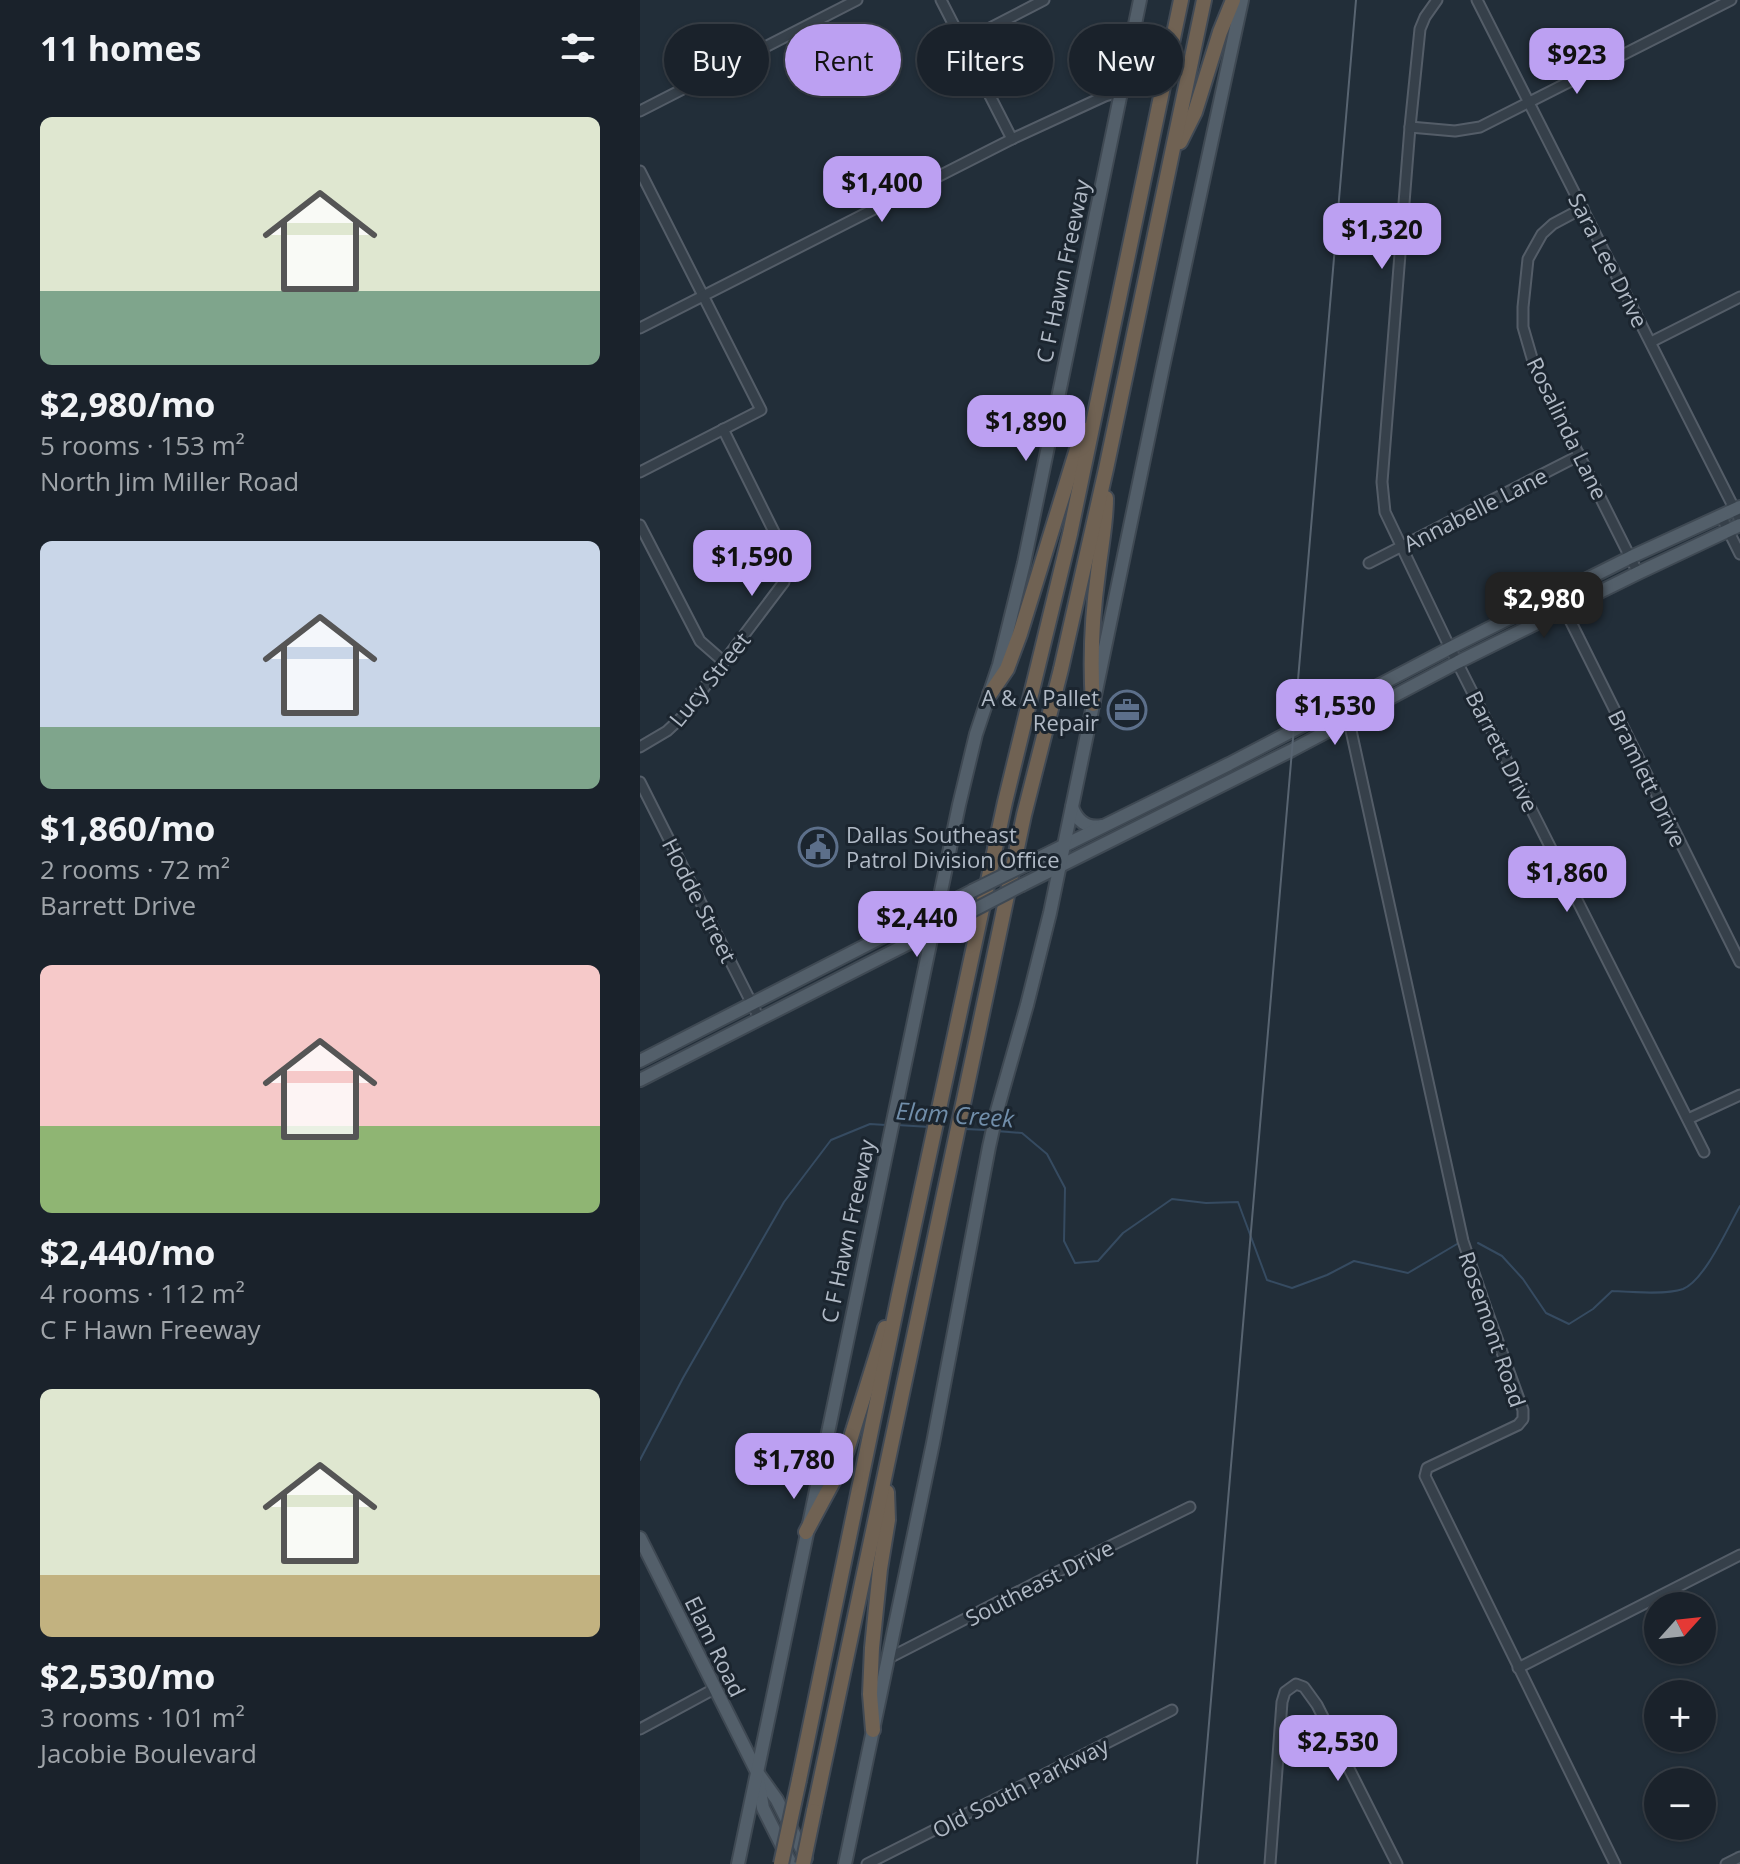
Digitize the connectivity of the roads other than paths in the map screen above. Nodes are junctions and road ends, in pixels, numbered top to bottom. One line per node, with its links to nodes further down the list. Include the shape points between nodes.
1 (857, 0): 19 (street)
2 (941, 0): 12 (street)
3 (1044, 0): 13 (street)
4 (1140, 0): 14 (main road, C F Hawn Freeway)
5 (1181, 0): 29 (highway)
6 (1204, 0): 22 (highway)
7 (1233, 0): 22 (highway, via 1195,112)
8 (1242, 0): 48 (main road)
9 (1437, 0): 20 (street, Barrett Drive, via 1420,29)
10 (1477, 0): 18 (street, Sara Lee Drive)
11 (1731, 0): 18 (street)
12 (954, 24)
13 (998, 24)
14 (1135, 24)
15 (990, 96): 21 (street)
16 (1105, 96): 21 (street)
17 (1121, 96): 46 (main road, C F Hawn Freeway, via 1024,563)
18 (1529, 102): 20 (street, via 1469,130); 24 (street, Sara Lee Drive)
19 (640, 111)
20 (1410, 127): 36 (street, Barrett Drive, via 1382,482 1385,512)
21 (1012, 139): 25 (street)
22 (1170, 161): 32 (highway)
23 (640, 171): 25 (street)
24 (1583, 208): 28 (street, Sara Lee Drive); 31 (street, Rosalinda Lane, via 1542,234 1528,259 1523,307 1534,365)
25 (703, 296): 27 (street); 30 (street, via 761,410)
26 (1740, 297): 28 (street)
27 (640, 328)
28 (1651, 342): 34 (street, Sara Lee Drive)
29 (1095, 412): 46 (highway, via 1081,436 1007,669); 71 (highway)
30 (723, 429): 33 (street); 44 (street, Lucy Street, via 787,561 784,582)
31 (1580, 455): 36 (street, Annabelle Lane); 38 (street, Rosalinda Lane)
32 (1106, 469): 48 (highway, via 1106,524 1091,633); 72 (highway, via 1024,815)
33 (640, 472)
34 (1736, 518): 37 (street, Sara Lee Drive); 38 (main road, via 1721,516); 40 (main road)
35 (640, 525): 44 (street, via 700,641)
36 (1402, 547): 39 (street, Annabelle Lane); 43 (street, Barrett Drive)
37 (1740, 554)
38 (1631, 557): 40 (street, Rosalinda Lane); 41 (main road)
39 (1369, 563)
40 (1638, 573): 42 (main road)
41 (1557, 594): 42 (street, Bramlett Drive); 43 (main road)
42 (1564, 609): 45 (main road); 60 (street, Bramlett Drive)
43 (1450, 648): 45 (street, Barrett Drive); 47 (main road)
44 (724, 662): 50 (street, Lucy Street, via 682,717)
45 (1458, 662): 49 (main road); 69 (street, Barrett Drive)
46 (990, 694): 56 (main road, C F Hawn Freeway, via 959,805)
47 (1345, 703): 49 (street, Rosemont Road); 53 (main road)
48 (1093, 704): 52 (main road)
49 (1349, 719): 55 (main road); 78 (street, Rosemont Road, via 1463,1241 1523,1410 1518,1425 1424,1472)
50 (640, 747)
51 (640, 782): 63 (street, Hodde Street)
52 (1072, 807): 53 (main road, via 1090,827); 54 (main road)
53 (1113, 823): 54 (main road)
54 (1064, 845): 55 (main road); 56 (main road, bridge)
55 (1060, 867): 57 (main road, bridge); 77 (main road, via 989,1147)
56 (939, 908): 57 (main road, C F Hawn Freeway); 58 (main road)
57 (933, 930): 59 (main road); 74 (main road, C F Hawn Freeway)
58 (875, 940): 59 (main road); 61 (main road)
59 (884, 955): 62 (main road)
60 (1740, 962)
61 (818, 969): 62 (main road); 63 (main road)
62 (825, 984): 64 (main road)
63 (752, 1003): 64 (street, Hodde Street); 65 (main road)
64 (759, 1018): 66 (main road)
65 (644, 1058): 66 (main road)
66 (656, 1071): 67 (main road)
67 (640, 1080)
68 (1740, 1095): 69 (street)
69 (1688, 1119): 70 (street, Barrett Drive)
70 (1704, 1152)
71 (899, 1295): 74 (highway, via 881,1336 847,1450); 88 (highway, bridge)
72 (887, 1464): 82 (highway, via 888,1520 872,1648); 90 (highway, bridge)
73 (1190, 1507): 77 (street, Southeast Drive)
74 (806, 1532): 85 (main road, C F Hawn Freeway)
75 (640, 1538): 79 (main road, Elam Road)
76 (1740, 1555): 78 (street)
77 (889, 1658): 82 (main road)
78 (1518, 1668): 95 (street, Rosemont Road)
79 (714, 1689): 81 (street); 85 (main road, Elam Road)
80 (1172, 1710): 92 (street, Old South Parkway)
81 (640, 1729)
82 (873, 1730): 91 (main road)
83 (1330, 1731): 84 (street); 84 (street, via 1304,1687 1296,1684 1285,1692); 94 (street)
84 (1280, 1737): 93 (street)
85 (757, 1772): 87 (main road, C F Hawn Freeway); 89 (main road, Elam Road, via 763,1808); 90 (main road, Elam Road, via 777,1800)
86 (1740, 1857): 96 (street)
87 (738, 1864)
88 (781, 1864)
89 (791, 1864)
90 (806, 1864)
91 (845, 1864)
92 (867, 1864)
93 (1270, 1864)
94 (1397, 1864)
95 (1615, 1864)
96 (1726, 1864)

